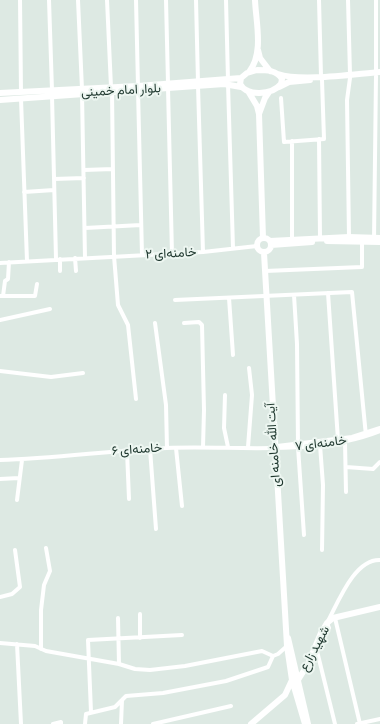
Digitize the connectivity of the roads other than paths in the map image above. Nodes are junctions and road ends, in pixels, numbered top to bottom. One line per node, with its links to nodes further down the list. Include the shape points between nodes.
1 (20, 0): 33 (street)
2 (49, 0): 32 (street)
3 (78, 0): 28 (street)
4 (107, 0): 27 (street)
5 (136, 0): 26 (street)
6 (166, 0): 23 (street)
7 (196, 0): 22 (street)
8 (226, 0): 21 (street)
9 (255, 0): 13 (street)
10 (319, 0): 20 (street)
11 (348, 0): 18 (street)
12 (376, 0): 17 (street)
13 (258, 50): 14 (street, via 260,58); 15 (street)
14 (270, 71): 15 (street); 16 (street)
15 (249, 72): 19 (street)
16 (277, 74): 20 (street, via 287,77); 25 (street, via 282,79)
17 (378, 74): 18 (street); 52 (street)
18 (350, 76): 20 (street); 48 (street, via 347,100)
19 (241, 78): 21 (street, بلوار امام خمینی); 24 (street)
20 (321, 78): 25 (street, via 289,82); 37 (street)
21 (228, 82): 22 (street, بلوار امام خمینی); 24 (street, بلوار امام خمینی); 56 (street)
22 (198, 84): 23 (street, بلوار امام خمینی); 57 (street)
23 (168, 86): 26 (street, بلوار امام خمینی); 59 (street)
24 (241, 86): 29 (street)
25 (279, 87): 30 (street)
26 (138, 88): 27 (street, بلوار امام خمینی); 45 (street)
27 (112, 89): 28 (street, بلوار امام خمینی); 39 (street)
28 (82, 91): 32 (street, بلوار امام خمینی); 40 (street)
29 (248, 91): 30 (street); 36 (street)
30 (269, 92): 36 (street, via 264,98)
31 (0, 93): 33 (street, بلوار امام خمینی)
32 (52, 93): 33 (street, بلوار امام خمینی); 42 (street)
33 (21, 95): 35 (street, بلوار امام خمینی); 44 (street)
34 (281, 98): 38 (street, via 284,142)
35 (0, 100)
36 (259, 114): 49 (street)
37 (322, 139): 38 (street); 50 (street)
38 (292, 141): 51 (street)
39 (113, 169): 40 (street); 46 (street)
40 (84, 170): 41 (street)
41 (84, 178): 42 (street); 47 (street)
42 (54, 179): 43 (street)
43 (54, 190): 44 (street); 64 (street)
44 (24, 192): 65 (street)
45 (141, 225): 46 (street); 60 (street)
46 (114, 227): 47 (street); 61 (street)
47 (84, 228): 63 (street)
48 (349, 236): 50 (street); 52 (street)
49 (263, 238): 54 (street); 55 (street)
50 (320, 238): 51 (street)
51 (292, 239): 54 (street)
52 (377, 240): 53 (street)
53 (362, 242): 54 (street); 70 (street, via 362,266)
54 (271, 243): 58 (street, via 269,251)
55 (257, 246): 56 (street, خامنه‌ای ۲); 58 (street)
56 (233, 248): 57 (street, خامنه‌ای ۲)
57 (203, 252): 59 (street, خامنه‌ای ۲)
58 (264, 253): 70 (street, آیت الله خامنه ای)
59 (172, 254): 60 (street, خامنه‌ای ۲)
60 (142, 255): 61 (street, خامنه‌ای ۲)
61 (114, 256): 63 (street, خامنه‌ای ۲); 87 (street, via 118,305 128,325)
62 (75, 258): 63 (street, خامنه‌ای ۲); 64 (street, خامنه‌ای ۲); 69 (street)
63 (85, 258)
64 (58, 259): 65 (street, خامنه‌ای ۲); 68 (street)
65 (27, 261): 66 (street, خامنه‌ای ۲)
66 (8, 262): 67 (street, خامنه‌ای ۲); 74 (street, via 8,279 5,281)
67 (0, 263)
68 (60, 271)
69 (76, 271)
70 (265, 271): 75 (street, آیت الله خامنه ای)
71 (37, 284): 74 (street, via 35,296)
72 (328, 293): 73 (street); 90 (street, via 352,292); 91 (street)
73 (294, 294): 75 (street); 93 (street)
74 (2, 296)
75 (265, 296): 76 (street); 98 (street, آیت الله خامنه ای)
76 (229, 298): 77 (street); 82 (street)
77 (175, 300)
78 (50, 309): 79 (street)
79 (0, 320)
80 (155, 323): 99 (street, via 166,405)
81 (184, 323): 95 (street, via 199,322 202,325)
82 (233, 355)
83 (248, 368): 97 (street, via 252,395)
84 (0, 371): 85 (street, via 51,377)
85 (83, 373)
86 (225, 395): 96 (street, via 224,428)
87 (136, 399)
88 (380, 428): 90 (street, خامنه‌ای ۷)
89 (380, 431): 90 (street, خامنه‌ای ۷)
90 (366, 435): 91 (street, خامنه‌ای ۷); 92 (street, خامنه‌ای ۷)
91 (338, 440): 93 (street, خامنه‌ای ۷)
92 (344, 442): 94 (street, خامنه‌ای ۷); 106 (street)
93 (298, 445): 94 (street, خامنه‌ای ۷); 98 (street, خامنه‌ای ۷); 114 (street)
94 (320, 445): 117 (street, via 323,485)
95 (203, 447): 96 (street, خامنه‌ای ۶); 100 (street, خامنه‌ای ۶)
96 (228, 447): 97 (street, خامنه‌ای ۶)
97 (248, 447): 98 (street, خامنه‌ای ۶)
98 (274, 447): 127 (street, آیت الله خامنه ای)
99 (166, 448): 100 (street, خامنه‌ای ۶); 101 (street, خامنه‌ای ۶)
100 (176, 448): 112 (street)
101 (150, 449): 102 (street, خامنه‌ای ۶); 113 (street)
102 (127, 451): 104 (street, خامنه‌ای ۶); 110 (street)
103 (0, 460): 104 (street, خامنه‌ای ۶)
104 (22, 460): 107 (street)
105 (380, 462): 106 (street, via 373,469)
106 (346, 467): 109 (street)
107 (19, 478): 108 (street); 111 (street)
108 (0, 479)
109 (346, 492)
110 (129, 499)
111 (16, 500)
112 (182, 506)
113 (156, 529)
114 (304, 535)
115 (46, 548): 134 (street, via 50,571 44,585 41,610)
116 (15, 550): 119 (street, via 20,587 12,594)
117 (322, 550)
118 (380, 560): 125 (street, via 369,561 358,570)
119 (0, 597)
120 (380, 607): 124 (street, شهید زارع)
121 (380, 611): 124 (street, شهید زارع)
122 (140, 614): 129 (street)
123 (118, 618): 128 (street)
124 (336, 619): 125 (street, شهید زارع); 154 (street)
125 (328, 625): 133 (street, شهید زارع)
126 (182, 635): 129 (street)
127 (287, 637): 132 (street, آیت الله خامنه ای); 138 (street, آیت الله خامنه ای)
128 (120, 638): 129 (street); 136 (street, via 88,640); 137 (street)
129 (140, 638)
130 (0, 643): 131 (street)
131 (17, 644): 134 (street); 145 (street)
132 (286, 646): 135 (street); 138 (street, آیت الله خامنه ای)
133 (316, 648): 138 (street, شهید زارع); 153 (street)
134 (41, 649): 136 (street)
135 (273, 656): 137 (street, via 262,651 150,670); 141 (street, via 268,667 226,681 163,694 126,696)
136 (89, 658): 137 (street); 143 (street)
137 (119, 664)
138 (296, 682): 139 (street, شهید زارع); 140 (street, آیت الله خامنه ای); 152 (street, آیت الله خامنه ای, via 307,714)
139 (285, 695): 140 (street); 151 (street)
140 (297, 697): 152 (street, آیت الله خامنه ای)
141 (122, 700): 143 (street, via 116,707); 149 (street)
142 (231, 706): 150 (street)
143 (91, 712): 148 (street, via 86,714)
144 (380, 719): 154 (street)
145 (21, 724)
146 (53, 724): 147 (street)
147 (61, 724)
148 (85, 724)
149 (121, 724)
150 (152, 724)
151 (251, 724)
152 (307, 724)
153 (335, 724)
154 (359, 724)

